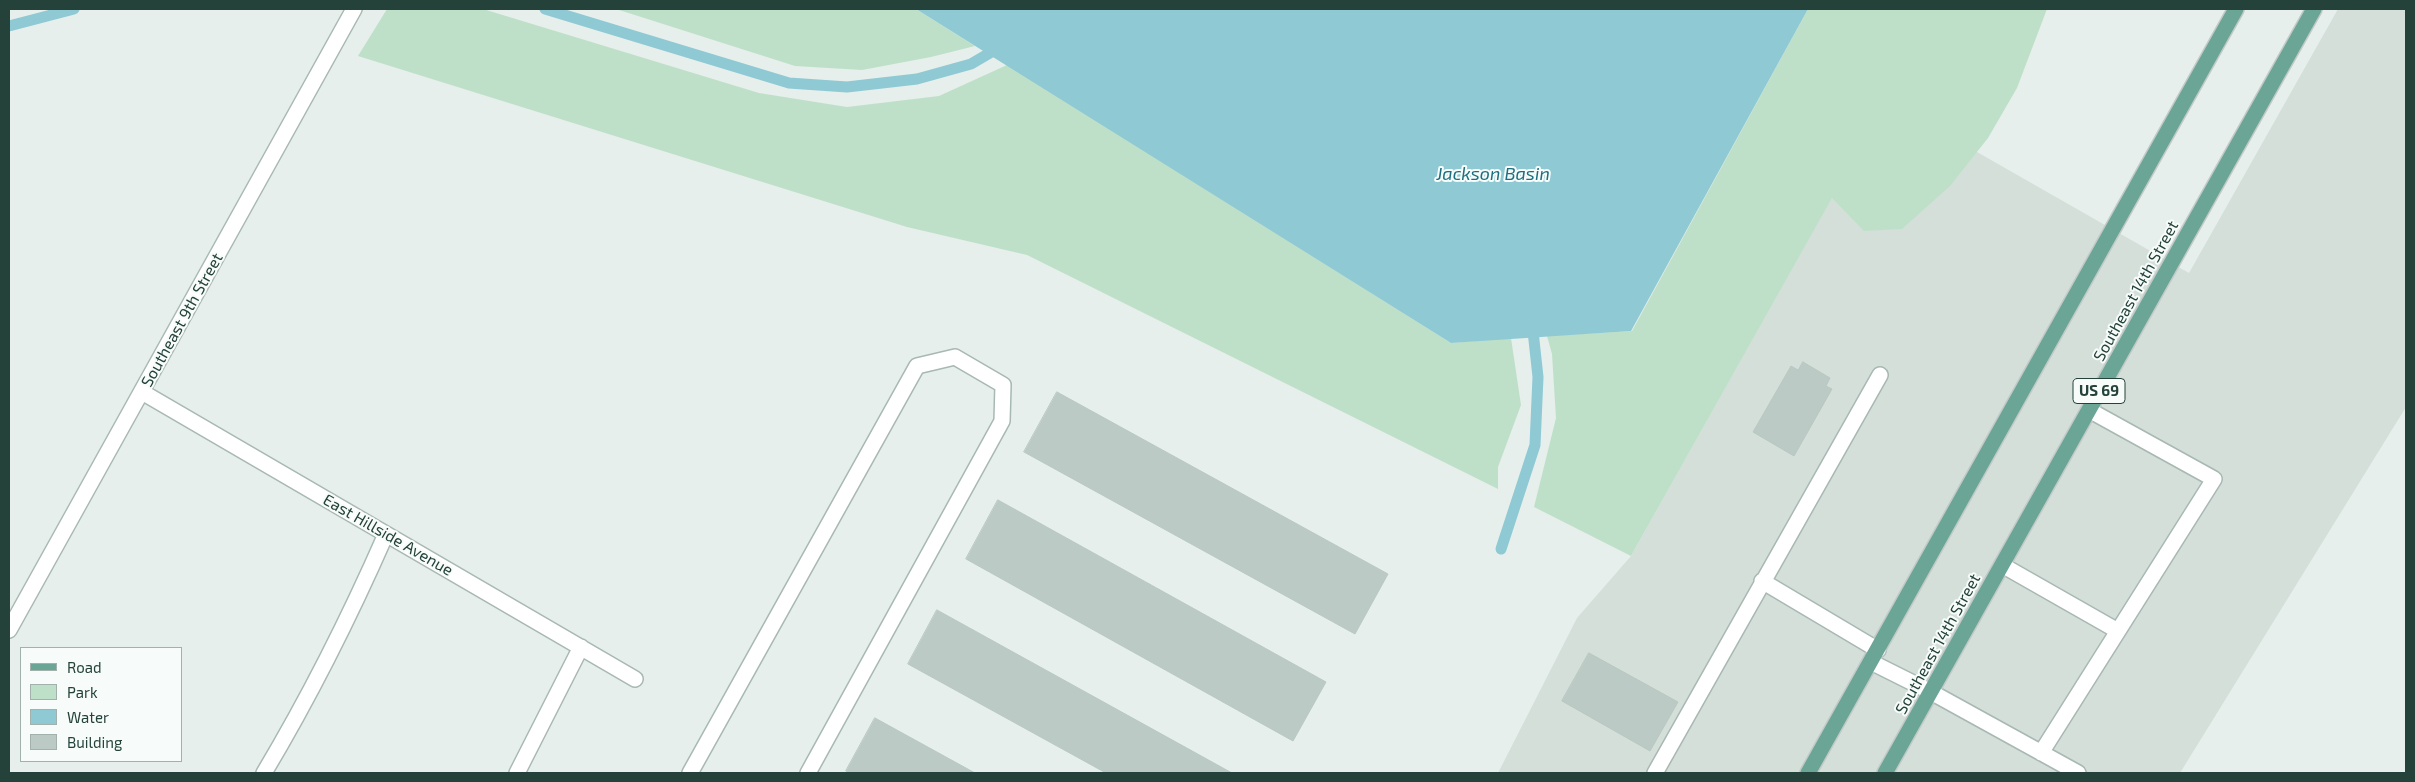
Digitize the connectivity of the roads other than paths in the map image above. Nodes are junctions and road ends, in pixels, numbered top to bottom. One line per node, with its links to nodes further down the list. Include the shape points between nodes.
1 (354, 9): 5 (street, Southeast 9th Street)
2 (2236, 9): 13 (main road)
3 (2314, 9): 6 (main road, Southeast 14th Street / US 69)
4 (1880, 375): 9 (street)
5 (142, 392): 7 (street, East Hillside Avenue); 10 (street, Southeast 9th Street)
6 (2089, 410): 8 (main road, Southeast 14th Street / US 69); 11 (street, via 2214,479)
7 (386, 534): 12 (street, East Hillside Avenue); 17 (street, via 354,609 296,720)
8 (2002, 565): 11 (street); 15 (main road, Southeast 14th Street / US 69)
9 (1762, 582): 13 (street); 21 (street)
10 (9, 630)
11 (2118, 631): 16 (street)
12 (582, 647): 14 (street, East Hillside Avenue); 18 (street)
13 (1874, 656): 15 (street); 22 (main road)
14 (635, 679)
15 (1931, 692): 16 (street); 23 (main road, Southeast 14th Street / US 69)
16 (2041, 753): 24 (street)
17 (264, 773)
18 (517, 773)
19 (690, 773): 20 (street, via 917,366 954,357 1003,385 1002,422)
20 (808, 773)
21 (1655, 773)
22 (1808, 773)
23 (1885, 773)
24 (2078, 773)

